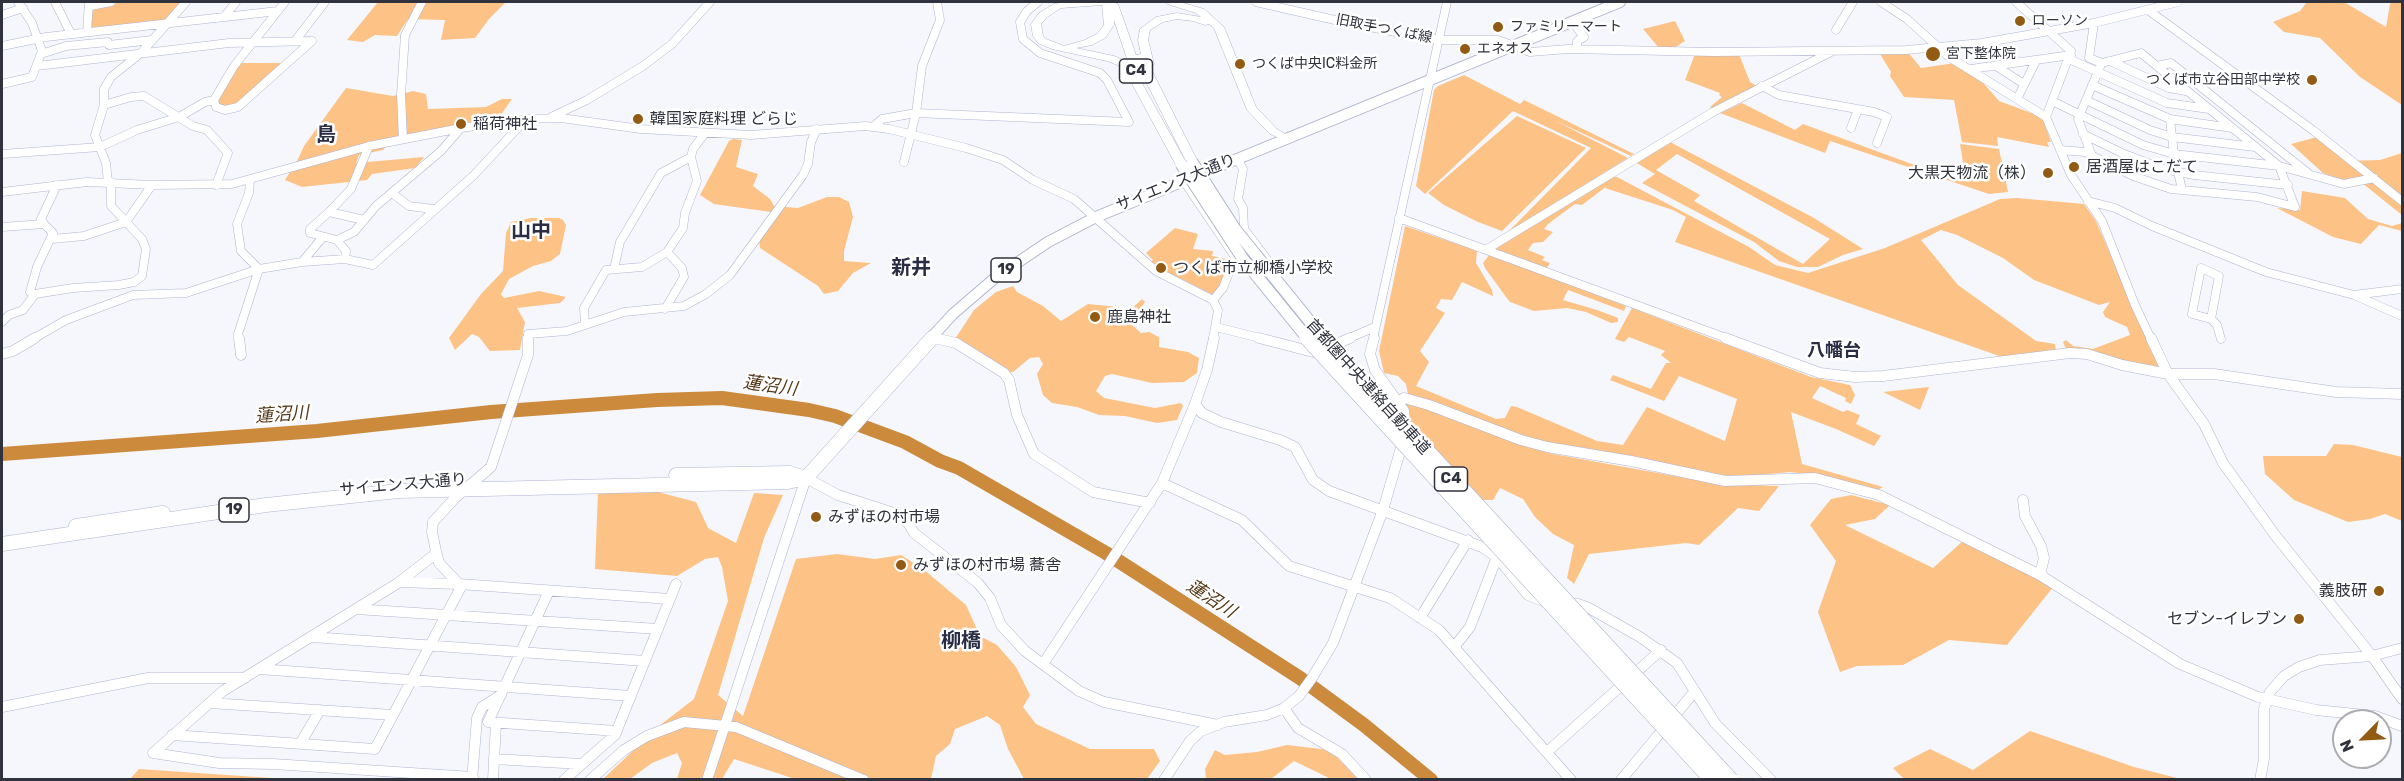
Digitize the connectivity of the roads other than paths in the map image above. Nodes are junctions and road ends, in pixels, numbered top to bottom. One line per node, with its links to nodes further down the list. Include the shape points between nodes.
1 (18, 2): 27 (street)
2 (55, 2): 39 (street)
3 (111, 2): 26 (street)
4 (186, 2): 34 (street)
5 (236, 2): 32 (street)
6 (285, 2): 29 (street)
7 (325, 2): 45 (street)
8 (422, 2): 95 (street, via 405,35 401,95)
9 (710, 2): 81 (street, via 672,44 643,66)
10 (937, 2): 77 (street, via 940,20 922,66)
11 (1038, 2): 77 (street, via 1020,22 1023,39 1041,53 1100,73 1129,122)
12 (1080, 2): 93 (highway, via 1058,6 1043,15 1036,24 1038,36 1056,47 1127,65)
13 (1105, 2): 13 (highway, via 1067,6 1051,13 1042,23 1043,35 1054,43 1069,46 1097,39 1109,25)
14 (1112, 2): 93 (highway, 首都圏中央連絡自動車道 / C4, via 1130,57)
15 (1121, 2): 68 (highway, 首都圏中央連絡自動車道 / C4)
16 (1171, 2): 41 (highway, via 1200,11)
17 (1182, 2): 31 (highway)
18 (1194, 2): 31 (highway)
19 (1256, 2): 44 (street, 旧取手つくば線)
20 (1450, 2): 44 (street)
21 (1620, 2): 33 (main road, サイエンス大通り / 19)
22 (1853, 2): 36 (street)
23 (1881, 2): 50 (street, via 1907,19)
24 (2016, 2): 37 (street)
25 (2178, 2): 28 (street, 旧取手つくば線)
26 (89, 4): 38 (street)
27 (23, 8): 30 (street); 42 (street)
28 (2148, 10): 35 (street, 旧取手つくば線); 111 (street)
29 (278, 11): 32 (street); 46 (street)
30 (2, 15)
31 (1215, 16): 94 (highway, via 1229,33 1255,98)
32 (224, 17): 34 (street)
33 (1572, 21): 47 (main road, サイエンス大通り / 19); 51 (street, via 1584,37 1577,41)
34 (167, 23): 38 (street); 43 (street)
35 (2094, 23): 37 (street, 旧取手つくば線); 57 (street, via 2089,58)
36 (1836, 30)
37 (2050, 31): 50 (street, 旧取手つくば線, via 1982,44); 55 (street, via 2068,47)
38 (87, 32): 39 (street)
39 (71, 34): 40 (street)
40 (60, 35): 42 (street); 49 (street)
41 (1224, 35): 68 (highway, via 1203,21 1186,16 1160,19 1150,25 1143,40); 94 (highway, via 1251,108 1273,131)
42 (38, 38): 48 (street); 54 (street)
43 (152, 40): 49 (street); 53 (street)
44 (1439, 40): 47 (street, 旧取手つくば線, via 1492,39); 63 (street)
45 (295, 41): 46 (street); 71 (street, via 312,41 238,107 216,108)
46 (253, 42): 53 (street); 71 (street)
47 (1514, 45): 51 (street, 旧取手つくば線, via 1530,52); 63 (main road, サイエンス大通り / 19)
48 (2, 46)
49 (66, 46): 54 (street)
50 (1935, 47): 52 (street, 旧取手つくば線); 61 (street)
51 (1577, 49): 52 (street, 旧取手つくば線)
52 (1834, 51): 67 (street)
53 (141, 53): 58 (street); 74 (street, via 111,77)
54 (41, 54): 58 (street)
55 (2070, 57): 56 (street); 62 (street); 73 (street)
56 (2036, 61): 59 (street); 65 (street)
57 (2106, 62): 60 (street, via 2141,53); 62 (street); 69 (street, via 2169,88)
58 (37, 66): 64 (street, via 32,77)
59 (1996, 66): 61 (street); 65 (street)
60 (2157, 66): 69 (street); 110 (street, via 2171,63)
61 (1971, 69): 70 (street)
62 (2097, 72): 66 (street); 76 (street, via 2167,103)
63 (1430, 80): 94 (main road, サイエンス大通り / 19); 127 (street)
64 (2, 84)
65 (2024, 84): 70 (street)
66 (2092, 85): 72 (street); 83 (street)
67 (1762, 86): 75 (street, via 1782,96); 137 (street)
68 (1154, 89): 107 (highway, 首都圏中央連絡自動車道 / C4)
69 (2187, 91): 76 (street)
70 (2017, 99): 80 (street)
71 (214, 100): 79 (street)
72 (2086, 100): 78 (street); 92 (street)
73 (2052, 101): 78 (street); 80 (street)
74 (104, 105): 79 (street, via 144,96); 98 (street, via 95,135)
75 (1858, 109): 86 (street); 96 (street, via 1887,117)
76 (2209, 109): 87 (street)
77 (916, 113): 84 (street, via 882,119); 91 (street)
78 (2079, 114): 90 (street); 102 (street)
79 (179, 117): 98 (street); 117 (street, via 207,130 228,153)
80 (2046, 117): 100 (street)
81 (549, 118): 82 (street); 89 (street)
82 (526, 119): 85 (street); 124 (street, via 474,175)
83 (2170, 119): 87 (street); 92 (street)
84 (874, 126): 88 (street); 91 (street)
85 (461, 128): 95 (street); 121 (street, via 441,151)
86 (1851, 128)
87 (2232, 128): 99 (street)
88 (817, 129): 89 (street, via 751,135); 152 (street, via 803,175 730,275 692,303)
89 (705, 133): 104 (street)
90 (2083, 134): 103 (street); 109 (street, via 2144,163)
91 (910, 135): 106 (street); 126 (street, via 1003,160 1032,180 1074,199)
92 (2172, 137): 99 (street); 102 (street)
93 (1167, 138): 107 (highway, 首都圏中央連絡自動車道 / C4)
94 (1286, 138): 105 (main road, サイエンス大通り / 19)
95 (404, 139): 97 (street)
96 (1877, 143)
97 (369, 146): 113 (street); 125 (street, via 351,189)
98 (100, 147): 101 (street); 114 (street)
99 (2256, 147): 108 (street)
100 (2060, 150): 103 (street); 122 (street)
101 (2, 154)
102 (2174, 154): 108 (street); 109 (street)
103 (2092, 156): 119 (street, via 2148,182)
104 (691, 157): 139 (street, via 697,181 683,228); 143 (street, via 661,173 620,242)
105 (1237, 158): 112 (main road, サイエンス大通り / 19); 132 (street, via 1242,170 1238,199)
106 (904, 162)
107 (1187, 163): 232 (highway, 首都圏中央連絡自動車道 / C4, bridge, via 1243,259 1307,338); 233 (highway, 首都圏中央連絡自動車道 / C4, bridge, via 1306,320)
108 (2279, 166): 110 (street); 118 (street)
109 (2178, 173): 118 (street); 119 (street)
110 (2312, 175): 111 (street, via 2344,184)
111 (2374, 178): 123 (street)
112 (1183, 180): 126 (main road, サイエンス大通り / 19); 135 (street)
113 (250, 181): 117 (street); 142 (street, via 237,224 241,251)
114 (110, 182): 115 (street); 116 (street); 129 (street, via 111,206)
115 (57, 185): 120 (street); 130 (street, via 41,219)
116 (152, 185): 117 (street); 129 (street)
117 (216, 185)
118 (2288, 185): 119 (street, via 2295,207 2257,197)
119 (2182, 190)
120 (2, 192)
121 (392, 193): 124 (street, via 409,206); 128 (street)
122 (2088, 201): 138 (street, via 2115,208); 163 (street, via 2102,221)
123 (2403, 201)
124 (433, 209): 140 (street, via 373,265)
125 (329, 212): 128 (street); 133 (street, via 310,229 310,233)
126 (1096, 217): 150 (street, via 1156,272); 159 (main road, サイエンス大通り / 19, via 1010,267)
127 (1399, 218): 137 (street); 158 (street)
128 (364, 220): 136 (street, via 354,232)
129 (126, 222): 134 (street, via 84,236); 145 (street, via 146,249 142,276)
130 (44, 224): 131 (street); 134 (street, via 51,229)
131 (2, 227)
132 (1246, 232): 135 (street); 151 (street)
133 (323, 237): 136 (street); 141 (street)
134 (52, 239): 147 (street, via 37,267 30,292)
135 (1223, 239): 150 (street, via 1236,260)
136 (337, 240): 140 (street, via 346,251)
137 (1487, 249): 163 (street, via 1820,373 1883,376 2070,353)
138 (2213, 251): 144 (street); 148 (street, via 2266,272)
139 (667, 252): 143 (street, via 642,267); 152 (street, via 684,276)
140 (345, 259): 141 (street)
141 (302, 262): 142 (street)
142 (259, 269): 149 (street, via 186,293); 162 (street, via 238,334)
143 (614, 269): 156 (street, via 606,270 584,308)
144 (2209, 270): 154 (street, via 2219,276); 154 (street, via 2201,268 2192,314)
145 (134, 282): 147 (street); 149 (street)
146 (2403, 289): 148 (street)
147 (35, 294): 155 (street, via 23,310)
148 (2354, 294): 153 (street)
149 (133, 295): 161 (street, via 66,320)
150 (1213, 300): 157 (street, via 1218,310)
151 (1300, 304)
152 (665, 309): 156 (street, via 624,312)
153 (2403, 316)
154 (2211, 319): 160 (street)
155 (2, 322)
156 (585, 325): 168 (street, via 567,331 528,334 528,355 491,467)
157 (1216, 327): 158 (street, via 1317,353); 166 (street, via 1207,370)
158 (1375, 327): 165 (street, via 1371,362)
159 (930, 337): 167 (main road, サイエンス大通り / 19); 171 (street, via 956,343 1004,373 1034,454 1093,492)
160 (2221, 340)
161 (2, 354)
162 (241, 355)
163 (2168, 374): 164 (street, via 2214,374 2336,392); 196 (street, via 2204,424 2223,463 2275,535)
164 (2403, 394)
165 (1399, 401): 172 (street, via 1406,426); 178 (street, via 1404,398 1429,405 1547,447 1665,470 1725,481 1815,478 1847,486 1889,499)
166 (1194, 404): 169 (street); 172 (street, via 1202,413 1221,422 1290,445 1300,453 1319,485)
167 (806, 478): 168 (main road, サイエンス大通り / 19, via 788,482); 198 (street, via 838,495 897,514 914,533 978,583 990,598 1001,625 1025,651); 214 (street)
168 (474, 483): 173 (main road, サイエンス大通り / 19, via 381,485); 175 (main road, サイエンス大通り / 19, via 324,498); 176 (street, via 433,522)
169 (1162, 483): 171 (street); 182 (street, via 1242,520 1289,566)
170 (2023, 500): 178 (street, via 2025,516 2044,558)
171 (1150, 502): 198 (street)
172 (1383, 510): 174 (street); 182 (street)
173 (2, 537)
174 (1468, 540): 177 (street); 187 (street)
175 (2, 544)
176 (436, 551): 179 (street); 180 (street, via 439,563)
177 (1497, 557): 192 (street, via 1470,627); 194 (street, via 1520,588 1537,600 1589,608)
178 (2040, 576): 205 (street, via 2180,664)
179 (399, 582): 180 (street); 185 (street)
180 (460, 584): 183 (street); 186 (street)
181 (676, 584): 184 (street)
182 (1354, 587): 187 (street, via 1390,598); 209 (street, via 1333,644 1299,696)
183 (549, 591): 184 (street); 188 (street)
184 (670, 599): 189 (street)
185 (356, 609): 186 (street); 190 (street)
186 (445, 615): 188 (street); 191 (street)
187 (1420, 618): 192 (street)
188 (535, 621): 189 (street); 195 (street)
189 (658, 629): 197 (street)
190 (312, 637): 191 (street); 199 (street)
191 (429, 645): 195 (street); 201 (street)
192 (1455, 646): 219 (street)
193 (2403, 648): 196 (street)
194 (1661, 650): 203 (street, via 1677,663); 219 (street)
195 (521, 652): 197 (street); 202 (street)
196 (2372, 656): 205 (street, via 2327,659 2299,667 2278,681); 206 (street)
197 (645, 661): 204 (street)
198 (1043, 663): 213 (street, via 1079,691 1104,702)
199 (259, 669): 200 (street); 201 (street)
200 (245, 678): 207 (street); 208 (street, via 148,678)
201 (411, 680): 202 (street); 211 (street)
202 (503, 691): 204 (street); 212 (street, via 488,722); 222 (street, via 478,713)
203 (1695, 691): 231 (street); 234 (street, via 1715,723)
204 (631, 696): 216 (street)
205 (2267, 698): 215 (street, via 2316,710 2374,716); 235 (street)
206 (2403, 699)
207 (210, 703): 210 (street); 217 (street)
208 (2, 707)
209 (1284, 708): 213 (street); 229 (street, via 1298,728 1342,754)
210 (320, 710): 211 (street); 218 (street)
211 (393, 715): 218 (street, via 375,749)
212 (496, 723): 216 (street); 220 (street)
213 (1218, 724): 228 (street, via 1190,741)
214 (726, 726): 225 (street, via 684,722 647,736); 226 (street); 227 (street)
215 (2403, 726)
216 (617, 731): 221 (street)
217 (172, 735): 218 (street); 222 (street, via 153,753 219,763)
218 (300, 744)
219 (1547, 753): 230 (street)
220 (494, 759): 221 (street); 223 (street)
221 (581, 764): 224 (street)
222 (472, 778)
223 (493, 780)
224 (564, 780)
225 (590, 780)
226 (707, 780)
227 (864, 780)
228 (1164, 780)
229 (1366, 780)
230 (1571, 780)
231 (1621, 780)
232 (1713, 780)
233 (1731, 780)
234 (1771, 780)
235 (2260, 780)

